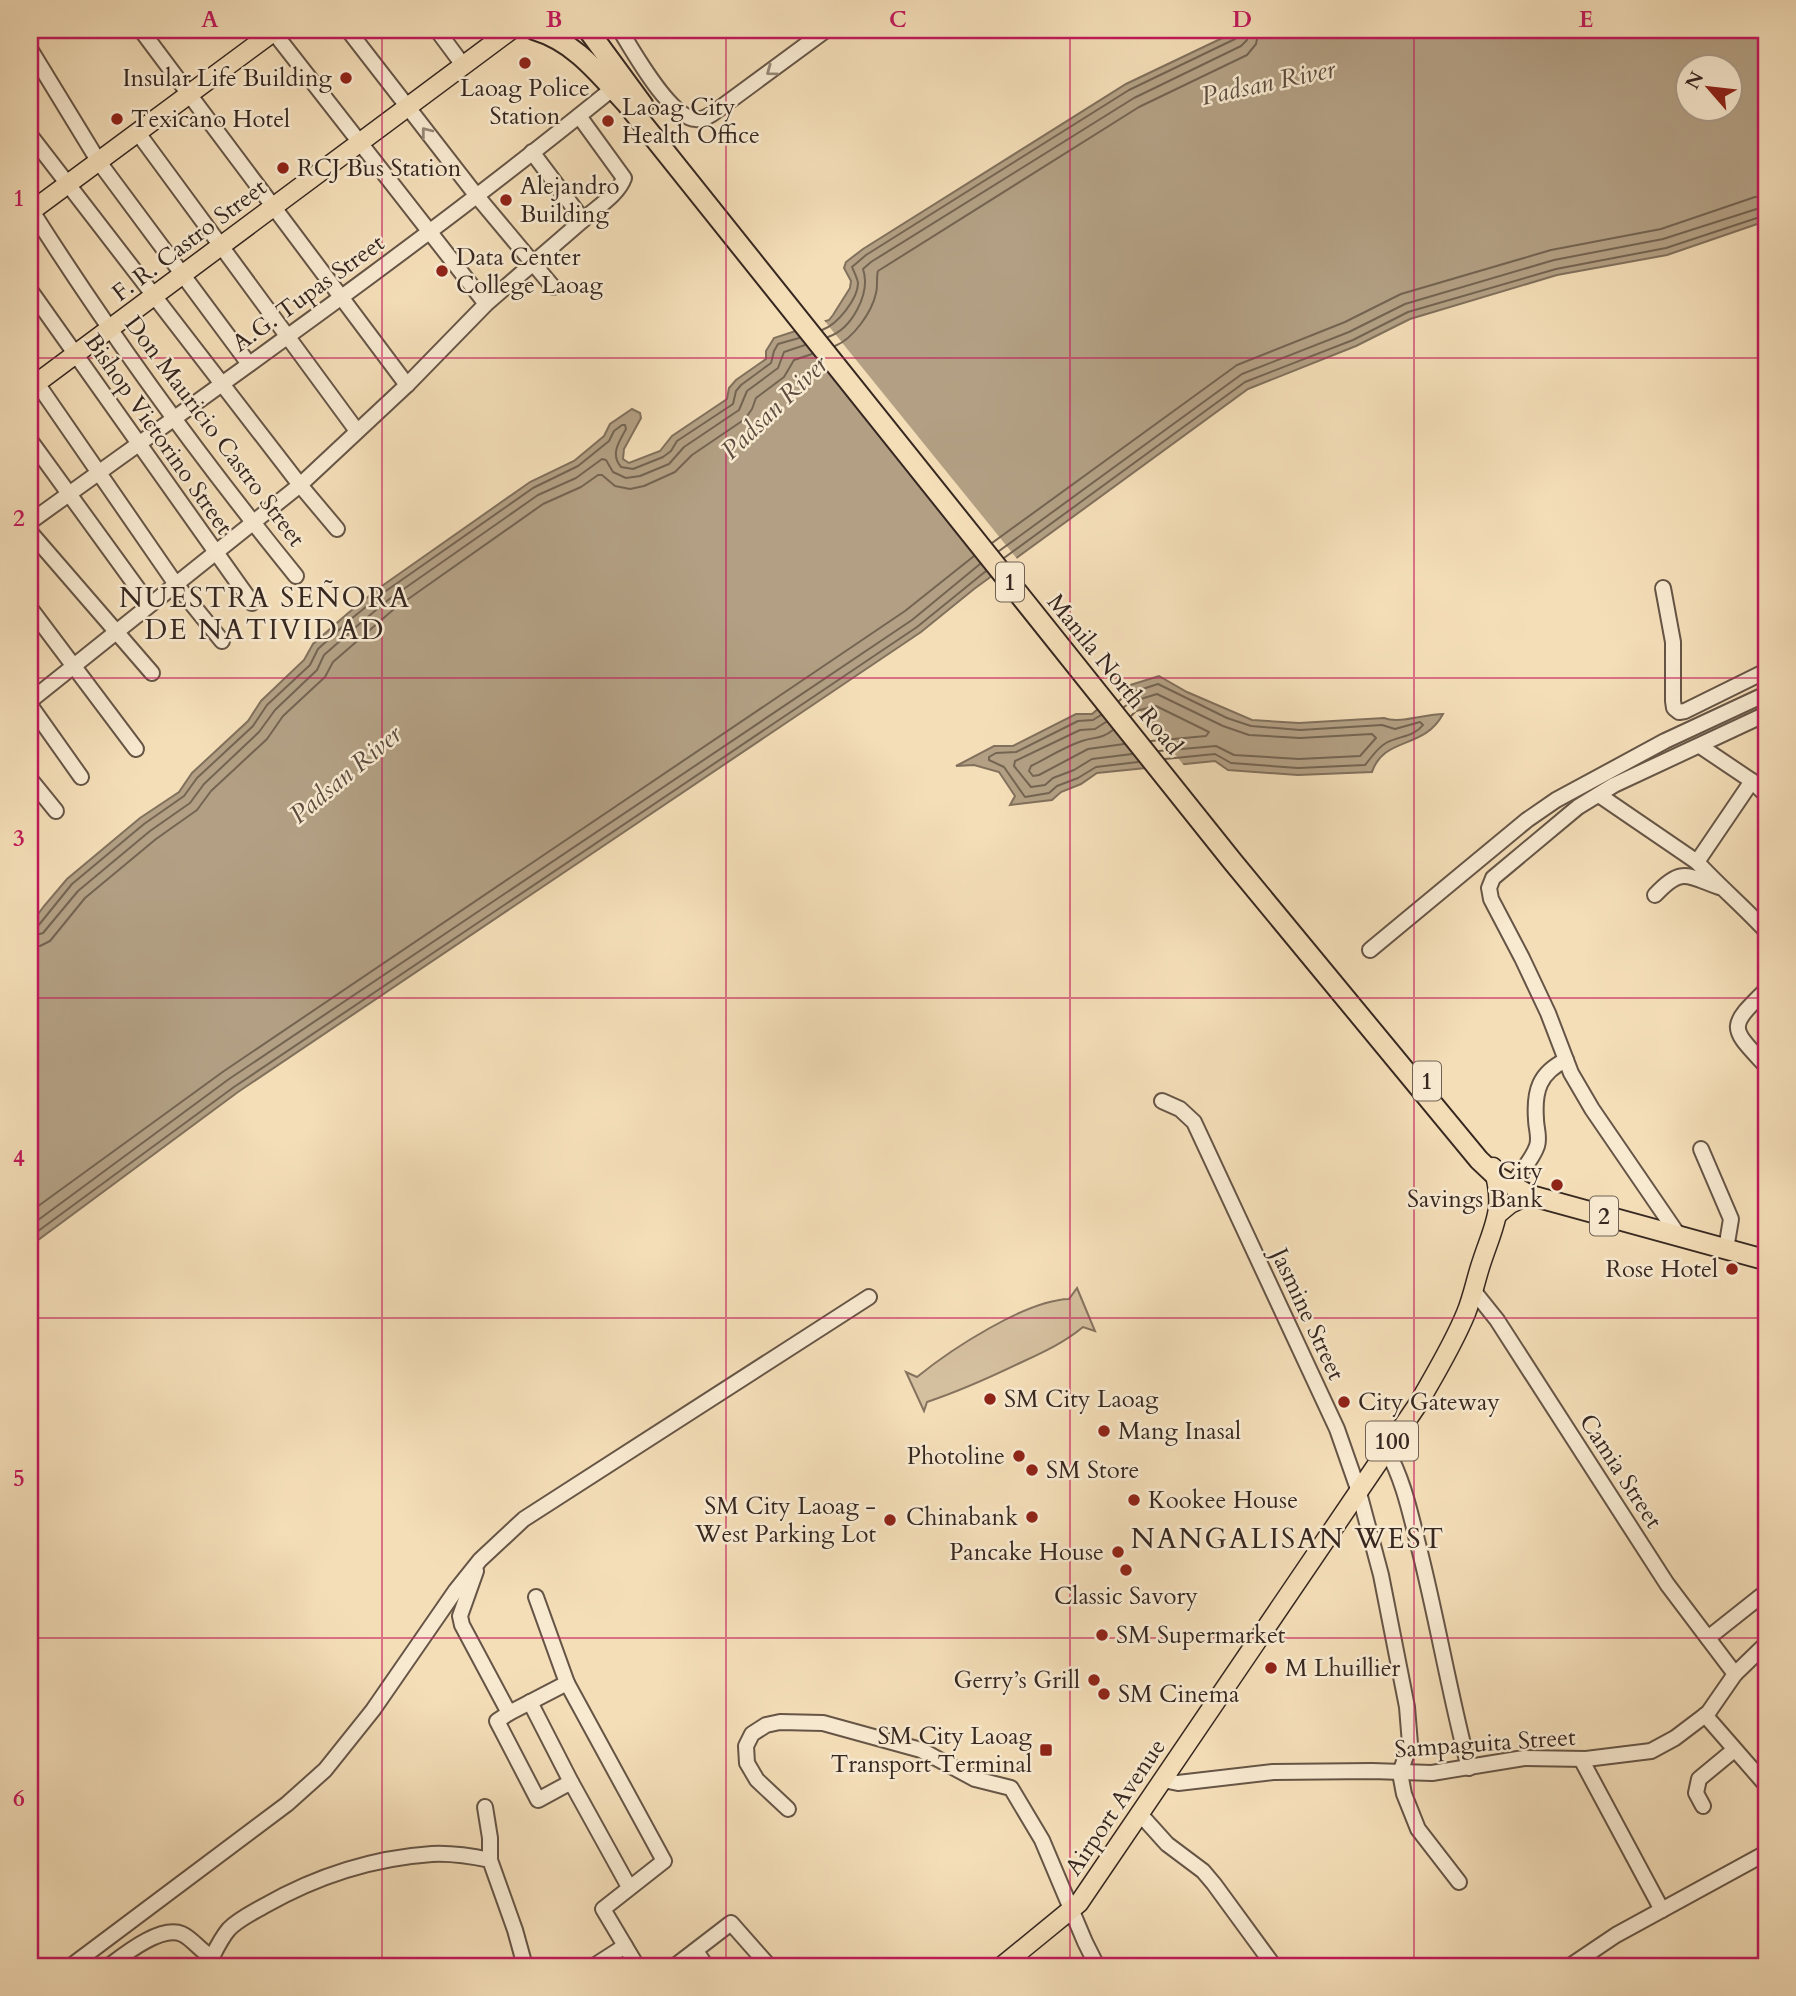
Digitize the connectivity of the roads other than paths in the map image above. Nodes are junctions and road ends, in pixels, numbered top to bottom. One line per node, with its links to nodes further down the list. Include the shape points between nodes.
1 (141, 30): 15 (street)
2 (274, 30): 15 (main road); 20 (street)
3 (348, 30): 16 (street)
4 (437, 30): 11 (street)
5 (511, 30): 11 (main road, F. R. Castro Street)
6 (535, 30): 22 (highway, Manila North Road / 1, via 582,55)
7 (588, 30): 22 (highway, Manila North Road / 1)
8 (620, 30): 12 (street)
9 (826, 30): 12 (street, one-way to 12, via 701,119 677,110)
10 (30, 49): 23 (street)
11 (463, 65): 16 (main road, F. R. Castro Street)
12 (641, 65): 13 (street)
13 (625, 78)
14 (606, 93): 17 (street, A.G. Tupas Street)
15 (191, 94): 18 (main road); 26 (street)
16 (406, 107): 20 (main road, F. R. Castro Street); 25 (street, one-way to 16)
17 (579, 116): 21 (street, A.G. Tupas Street); 28 (street, via 624,178)
18 (138, 133): 23 (main road); 30 (street)
19 (30, 135): 24 (street)
20 (360, 141): 26 (main road, F. R. Castro Street); 29 (street)
21 (533, 152): 25 (street, A.G. Tupas Street); 28 (street)
22 (673, 153): 89 (highway, Manila North Road / 1)
23 (99, 162): 24 (main road); 32 (street)
24 (68, 184): 27 (main road); 35 (street)
25 (476, 195): 29 (street, A.G. Tupas Street); 31 (street)
26 (274, 206): 30 (main road, F. R. Castro Street); 36 (street)
27 (30, 210): 38 (street, Don Mauricio Castro Street)
28 (583, 220): 31 (street)
29 (430, 232): 36 (street, A.G. Tupas Street); 37 (street)
30 (221, 247): 32 (main road, F. R. Castro Street); 39 (street)
31 (532, 262): 33 (street); 37 (street)
32 (184, 274): 35 (main road, F. R. Castro Street); 41 (street)
33 (553, 287)
34 (30, 290): 40 (street, Bishop Victorino Street)
35 (156, 296): 38 (main road, F. R. Castro Street); 43 (street)
36 (343, 297): 39 (street, A.G. Tupas Street); 44 (street)
37 (486, 304): 44 (street)
38 (110, 330): 40 (main road, F. R. Castro Street); 45 (street, Don Mauricio Castro Street)
39 (287, 337): 41 (street, A.G. Tupas Street); 46 (street)
40 (75, 355): 42 (main road, F. R. Castro Street); 48 (street, Bishop Victorino Street)
41 (249, 364): 43 (street, A.G. Tupas Street)
42 (32, 381): 49 (street)
43 (222, 384): 45 (street, A.G. Tupas Street); 50 (street)
44 (407, 385): 46 (street)
45 (175, 418): 48 (street, A.G. Tupas Street); 53 (street, Don Mauricio Castro Street)
46 (357, 431): 50 (street)
47 (30, 440): 51 (street)
48 (139, 445): 49 (street, A.G. Tupas Street); 56 (street, Bishop Victorino Street)
49 (98, 473): 51 (street, A.G. Tupas Street); 58 (street)
50 (300, 485): 53 (street); 54 (street)
51 (69, 494): 52 (street, A.G. Tupas Street); 61 (street)
52 (30, 522)
53 (253, 523): 56 (street); 57 (street, Don Mauricio Castro Street)
54 (337, 529)
55 (30, 531): 63 (street)
56 (215, 552): 58 (street); 60 (street, Bishop Victorino Street)
57 (296, 576)
58 (175, 583): 61 (street); 64 (street)
59 (1663, 588): 66 (street, via 1673,642 1674,708 1685,711)
60 (252, 603)
61 (149, 604): 63 (street)
62 (30, 608): 65 (street)
63 (116, 631): 65 (street); 67 (street)
64 (222, 641)
65 (71, 665): 69 (street); 72 (street)
66 (1766, 671)
67 (152, 673)
68 (1766, 694): 83 (street, via 1665,741 1556,800)
69 (30, 703): 73 (street)
70 (1766, 714): 71 (street)
71 (1700, 746): 75 (street); 76 (street)
72 (136, 749)
73 (81, 777)
74 (30, 779): 78 (street)
75 (1752, 781): 77 (street); 79 (street)
76 (1599, 795): 79 (street); 85 (street, via 1493,878 1489,888)
77 (1766, 795)
78 (56, 811)
79 (1697, 862): 80 (street)
80 (1720, 887): 81 (street, via 1685,875 1671,878); 82 (street)
81 (1655, 895)
82 (1766, 930)
83 (1370, 950)
84 (1766, 990): 86 (street, via 1738,1022 1741,1038)
85 (1566, 1060): 90 (street, via 1554,1066 1537,1086 1538,1136); 92 (street, via 1592,1108)
86 (1766, 1066)
87 (1162, 1101): 98 (street, Jasmine Street, via 1194,1122 1337,1429)
88 (1702, 1149): 93 (street, via 1731,1219)
89 (1489, 1166): 90 (highway, Manila North Road / 2); 91 (main road, Airport Avenue / 100)
90 (1528, 1190): 91 (main road); 92 (highway, Manila North Road / 2)
91 (1495, 1216): 95 (main road, Airport Avenue / 100)
92 (1681, 1238): 93 (highway, Manila North Road / 2)
93 (1726, 1249): 94 (highway, Manila North Road / 2)
94 (1766, 1260)
95 (1473, 1290): 97 (main road, Airport Avenue / 100, via 1445,1357); 102 (street, Camia Street, via 1497,1320 1667,1584)
96 (869, 1297): 99 (street, via 524,1519)
97 (1386, 1449): 98 (main road, Airport Avenue / 100); 111 (street, via 1408,1506)
98 (1358, 1489): 112 (street, Jasmine Street, via 1408,1707 1410,1744); 113 (main road, Airport Avenue / 100)
99 (480, 1560): 107 (street, via 460,1616); 129 (street, via 325,1770 287,1804)
100 (1766, 1592): 102 (street)
101 (536, 1597): 105 (street)
102 (1708, 1638): 104 (street, Camia Street)
103 (1766, 1644): 104 (street, Sampaguita Street)
104 (1735, 1674): 108 (street, Sampaguita Street)
105 (567, 1683): 106 (street); 123 (street, via 664,1861)
106 (530, 1702): 107 (street); 114 (street)
107 (509, 1713): 114 (street, via 497,1721 538,1800)
108 (1705, 1715): 109 (street); 110 (street, Sampaguita Street, via 1651,1751)
109 (1734, 1751): 115 (street); 116 (street, via 1699,1780 1696,1793)
110 (1581, 1759): 111 (street, Sampaguita Street, via 1524,1758); 125 (street)
111 (1469, 1768): 112 (street, Sampaguita Street)
112 (1400, 1773): 113 (street, Sampaguita Street, via 1273,1772 1178,1783); 122 (street, via 1419,1829)
113 (1163, 1780): 119 (main road, Airport Avenue / 100)
114 (570, 1783): 123 (street)
115 (1766, 1786)
116 (1703, 1806)
117 (485, 1807): 121 (street)
118 (788, 1809): 124 (street, via 757,1780 747,1763 748,1739 765,1725 823,1723 920,1749 975,1779 1011,1788 1042,1840)
119 (1140, 1814): 124 (main road, Airport Avenue / 100); 139 (street, via 1167,1844 1203,1871)
120 (1766, 1853): 125 (street)
121 (490, 1860): 128 (street, via 433,1854 339,1872 240,1919 228,1931); 131 (street)
122 (1458, 1882)
123 (629, 1887): 126 (street, via 603,1909)
124 (1072, 1910): 137 (main road, Airport Avenue / 100); 138 (street)
125 (1662, 1910): 140 (street)
126 (625, 1946): 132 (street); 133 (street)
127 (696, 1951): 134 (street); 135 (street); 136 (street, via 731,1923)
128 (214, 1961): 130 (street, via 186,1936 174,1932 149,1939)
129 (71, 1966)
130 (109, 1966)
131 (525, 1966)
132 (594, 1966)
133 (637, 1966)
134 (675, 1966)
135 (705, 1966)
136 (769, 1966)
137 (1002, 1966)
138 (1097, 1966)
139 (1274, 1966)
140 (1570, 1966)

